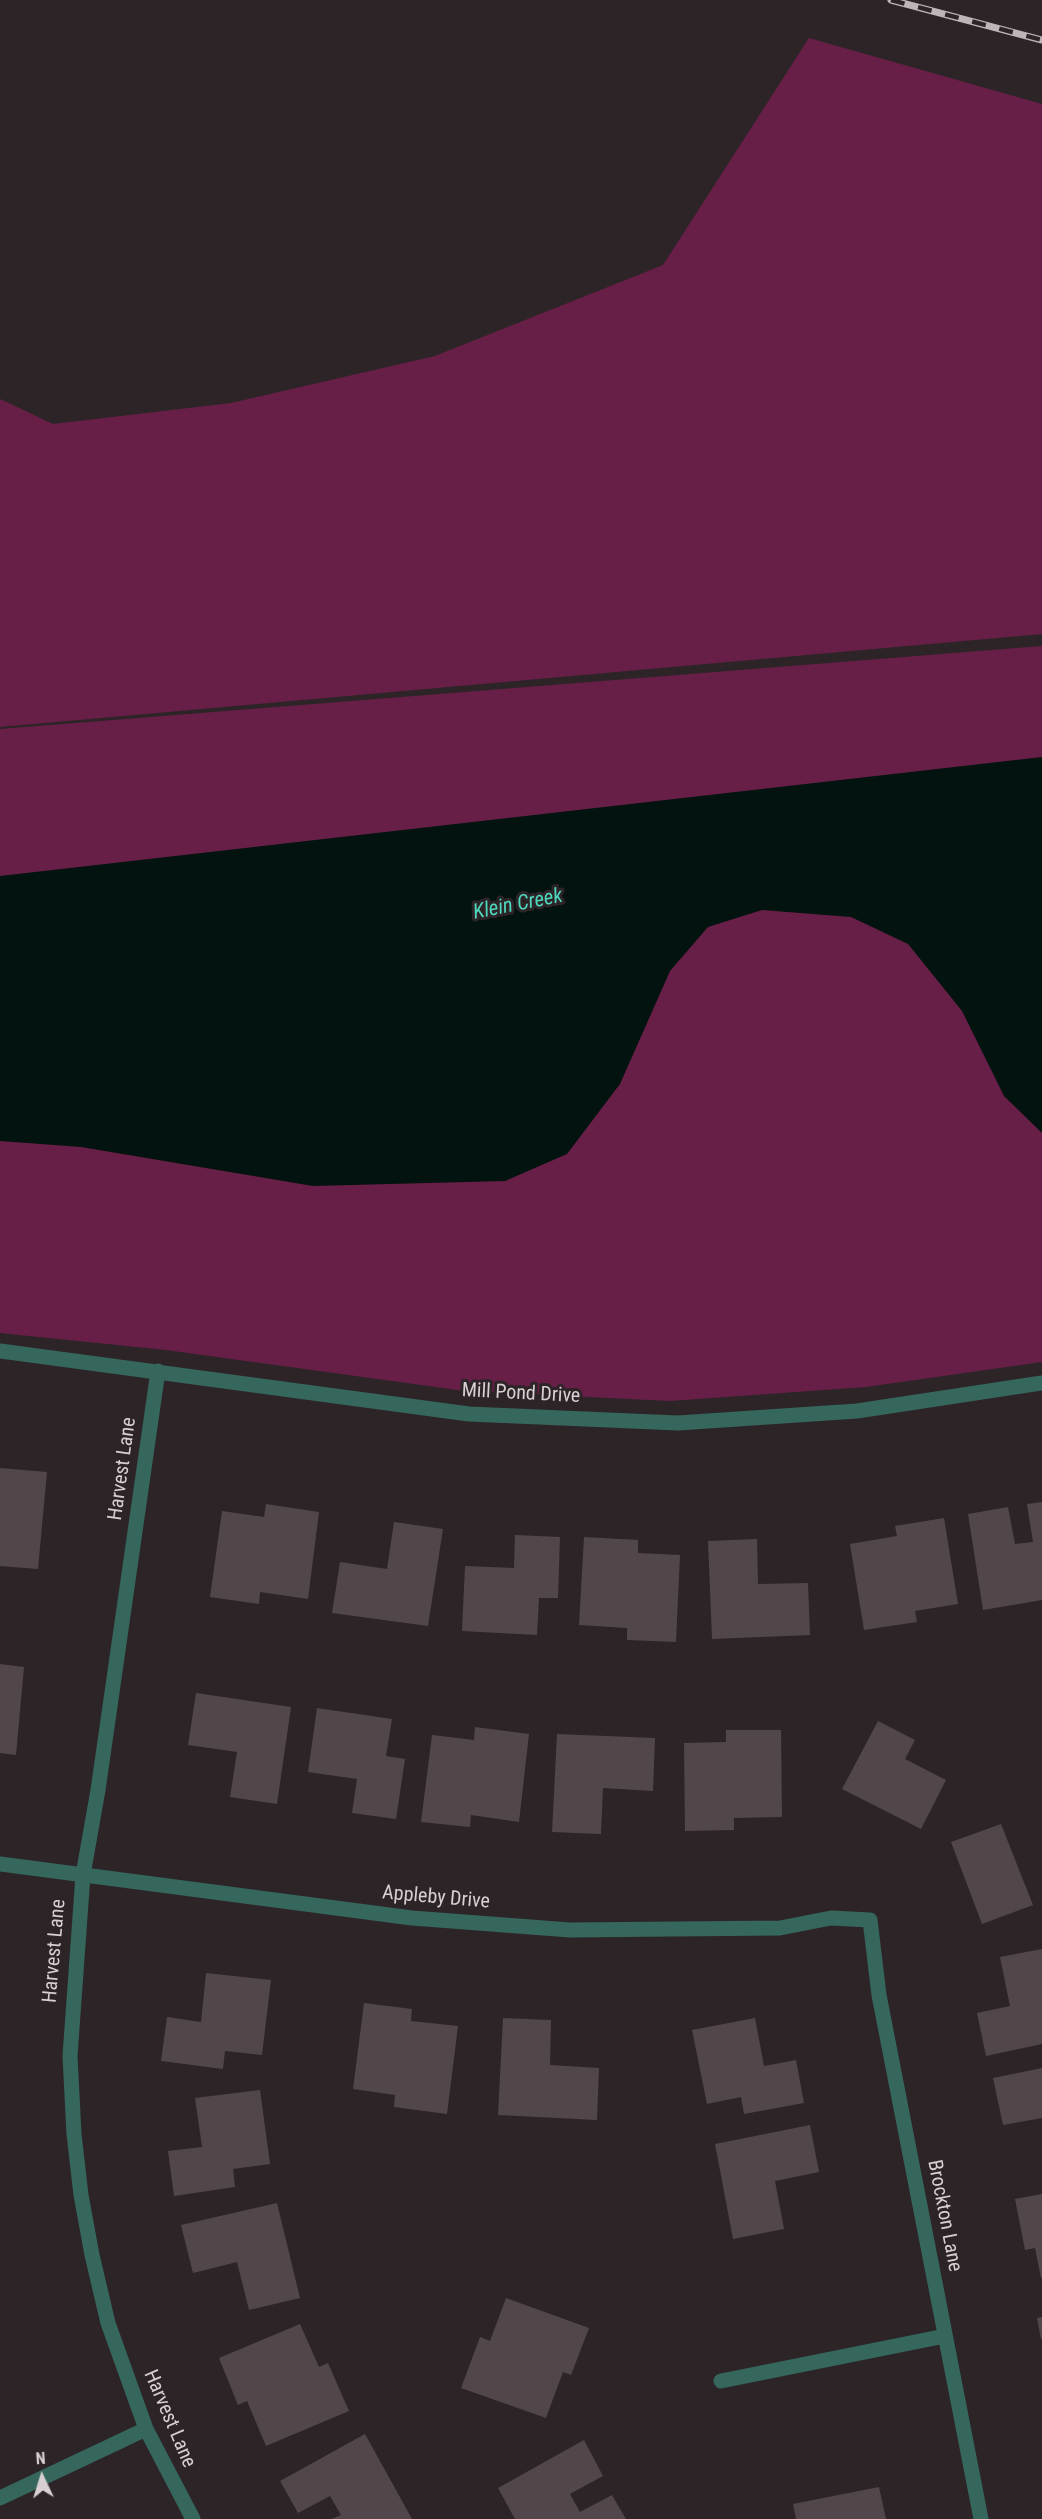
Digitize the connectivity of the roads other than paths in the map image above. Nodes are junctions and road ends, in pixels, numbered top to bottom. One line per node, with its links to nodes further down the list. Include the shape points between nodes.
1 (0, 1351): 2 (street, Mill Pond Drive)
2 (158, 1371): 3 (street, Mill Pond Drive, via 470,1414 678,1423 857,1412); 5 (street, Harvest Lane)
3 (1042, 1383)
4 (0, 1864): 5 (street, Appleby Drive)
5 (82, 1875): 6 (street, Appleby Drive, via 412,1918 570,1930 780,1928 831,1918); 9 (street, Harvest Lane, via 70,2056 74,2134 81,2194 108,2323)
6 (870, 1920): 7 (street, Brockton Lane, via 879,1995)
7 (945, 2336): 8 (street); 12 (street, Brockton Lane)
8 (721, 2380)
9 (146, 2429): 10 (street); 11 (street, Harvest Lane)
10 (0, 2498)
11 (193, 2519)
12 (981, 2519)

